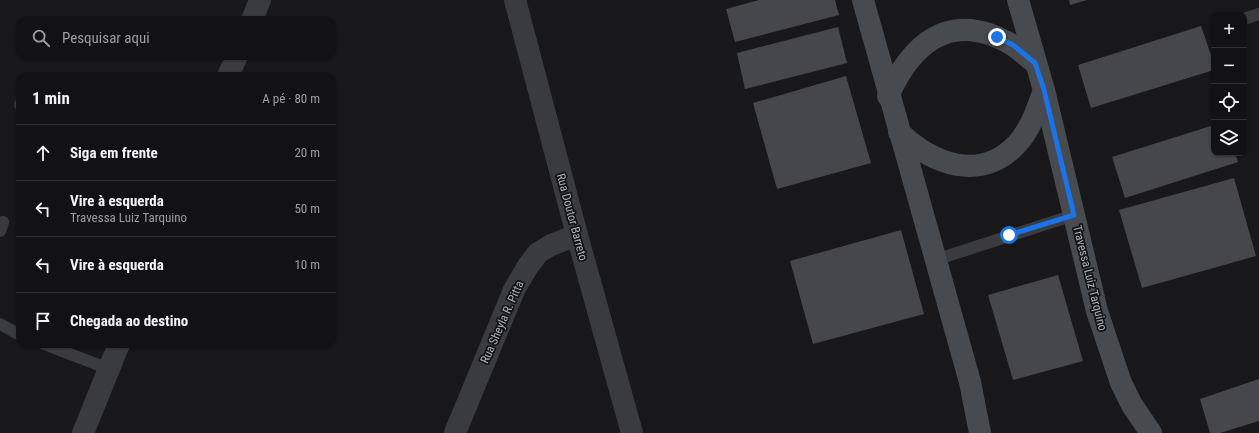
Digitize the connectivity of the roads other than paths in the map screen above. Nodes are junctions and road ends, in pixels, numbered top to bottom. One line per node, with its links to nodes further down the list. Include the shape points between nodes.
1 (260, 0): 6 (street)
2 (515, 0): 15 (street, Rua Doutor Barreto)
3 (863, 0): 12 (street)
4 (1018, 0): 9 (street, Travessa Luiz Tarquino)
5 (1259, 14): 7 (lane)
6 (254, 16)
7 (1247, 18)
8 (235, 60): 10 (street)
9 (1035, 63): 11 (street, Travessa Luiz Tarquino); 12 (street, via 1013,45 980,31 946,32 931,39 908,60)
10 (230, 72)
11 (1044, 90): 13 (street, via 1035,115 1017,143 995,160 980,165 949,164 934,158); 14 (street, Travessa Luiz Tarquino)
12 (888, 96): 13 (street)
13 (899, 132): 16 (street)
14 (1074, 215): 16 (lane); 26 (street, Travessa Luiz Tarquino, via 1097,311 1113,362 1132,405)
15 (577, 235): 23 (street, Rua Sheyla R. Pitta, via 538,253 528,266 514,290); 24 (street, Rua Doutor Barreto)
16 (935, 260): 25 (street, via 970,382)
17 (0, 324): 18 (lane)
18 (16, 333)
19 (54, 348): 21 (lane)
20 (117, 348): 21 (street)
21 (108, 369): 22 (street)
22 (83, 433)
23 (455, 433)
24 (632, 433)
25 (980, 433)
26 (1150, 433)

